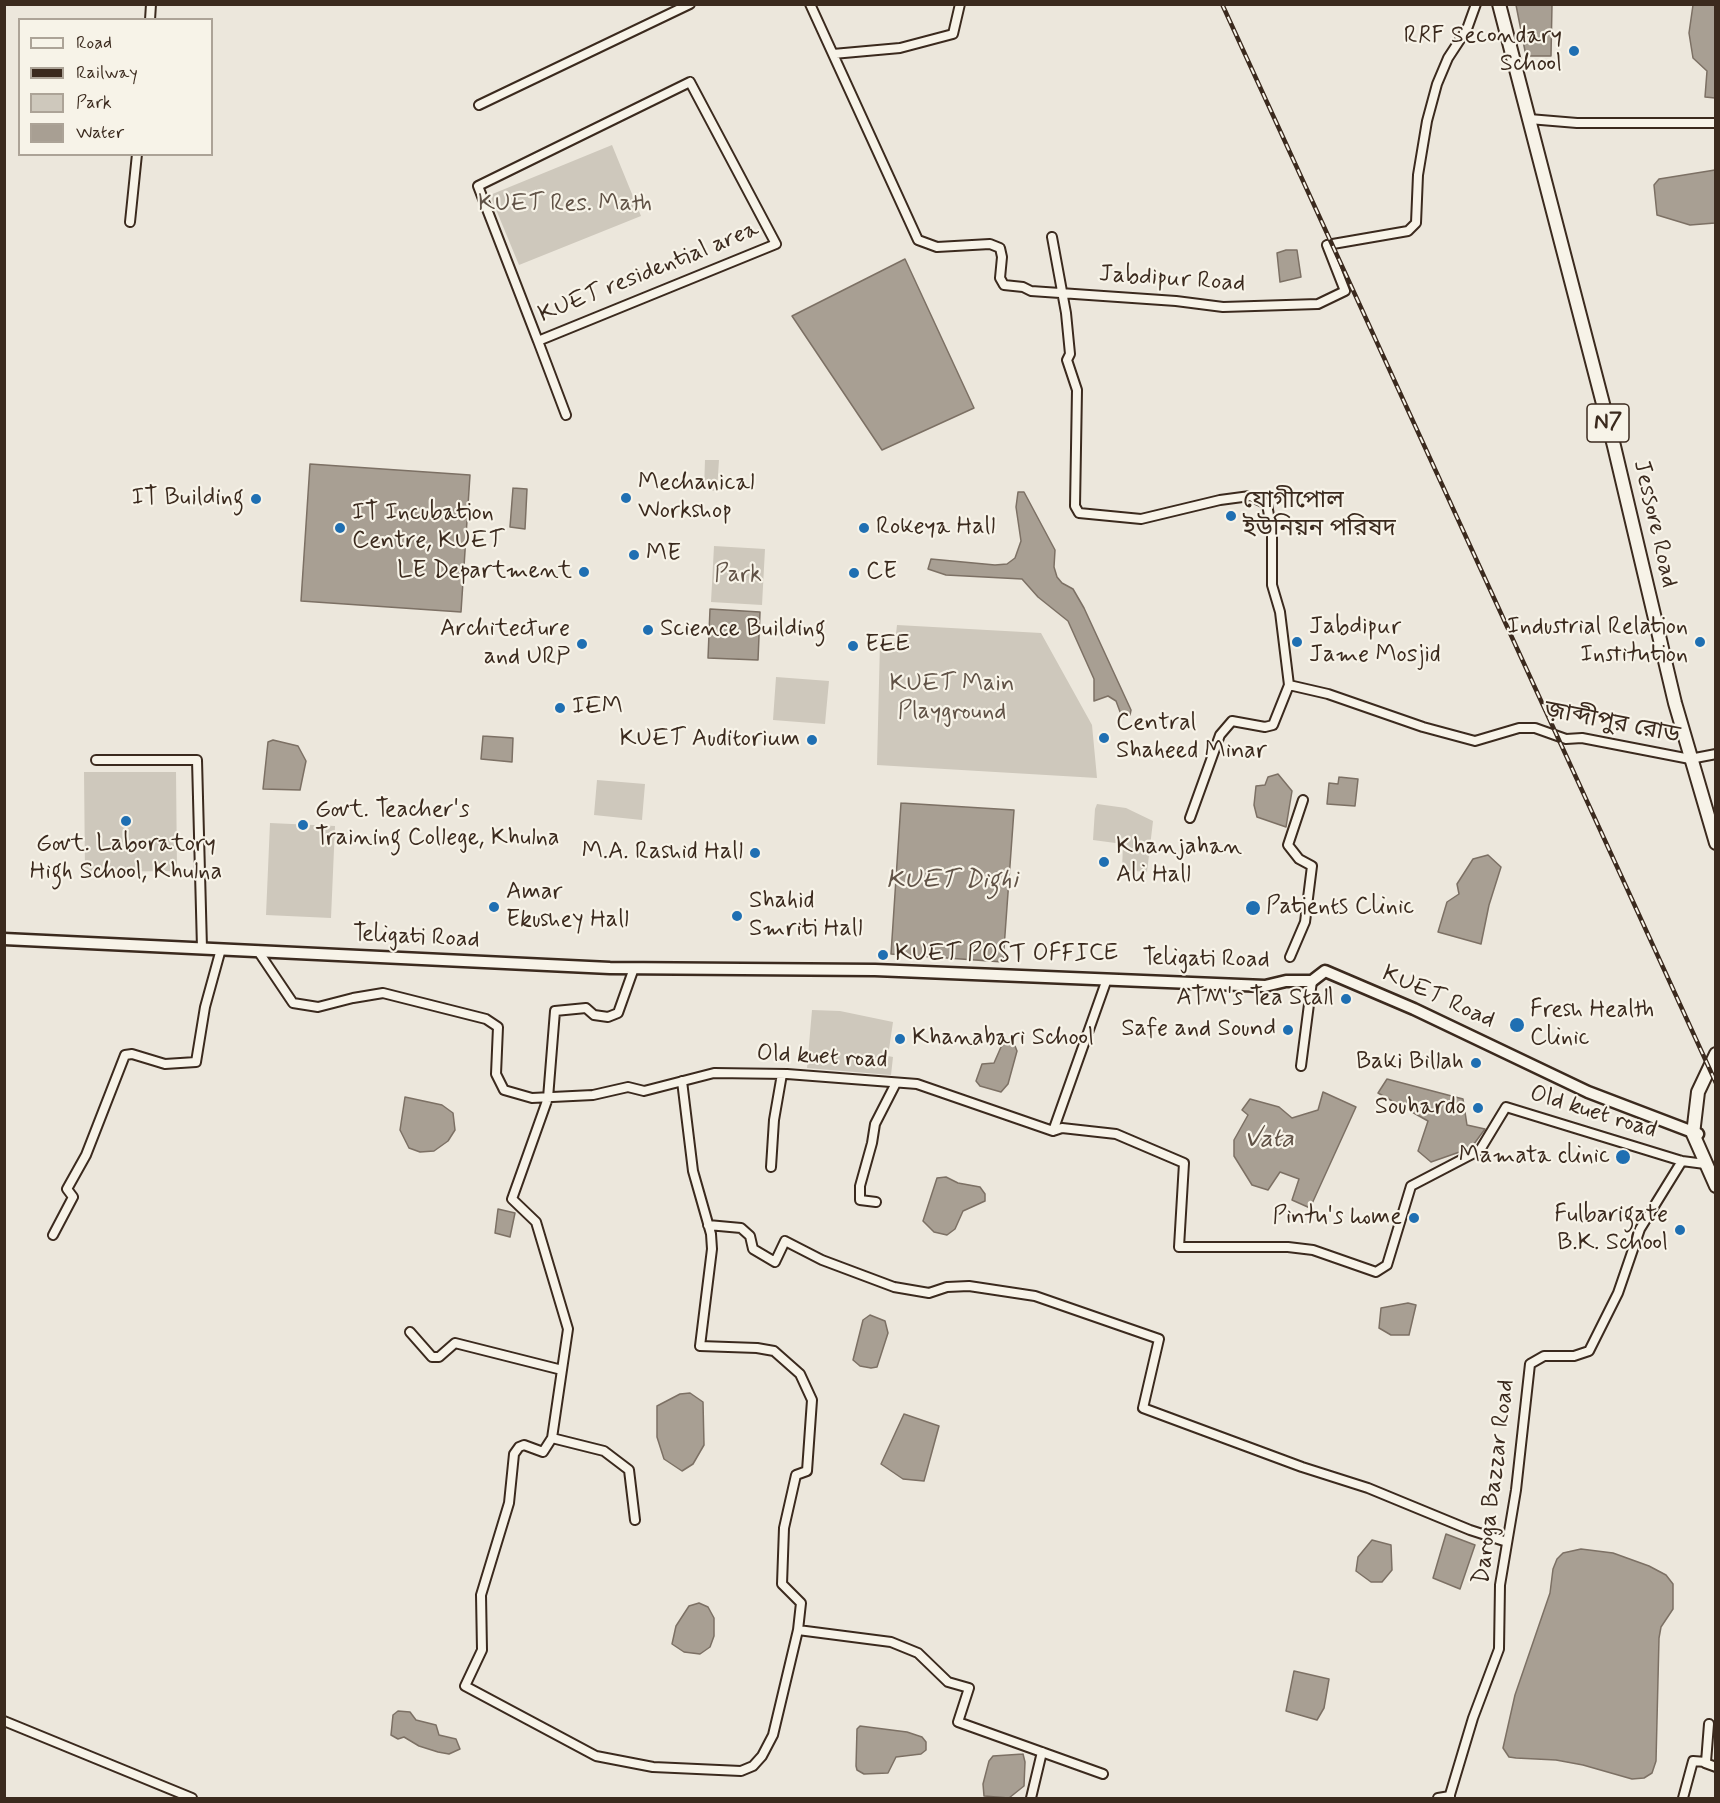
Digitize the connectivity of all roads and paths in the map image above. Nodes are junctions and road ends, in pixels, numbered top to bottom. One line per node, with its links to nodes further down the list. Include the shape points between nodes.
1 (690, 4): 7 (street)
2 (810, 4): 6 (street, Jabdipur Road)
3 (960, 4): 6 (street, via 953,34 900,48)
4 (1476, 4): 13 (street, Jabdipur Road, via 1435,93 1419,175 1416,223 1408,231 1327,245 1345,291 1318,304 1223,307)
5 (1499, 4): 8 (highway, Jessore Road / N7)
6 (833, 54): 13 (street, Jabdipur Road, via 918,240 938,247 990,244 1000,248 1000,278 1004,285)
7 (479, 105)
8 (1529, 119): 9 (street); 18 (highway, Jessore Road / N7)
9 (1716, 123)
10 (137, 156): 11 (street)
11 (130, 222)
12 (1052, 237): 13 (street)
13 (1062, 294): 16 (street, via 1070,354 1067,360 1077,390 1075,506 1079,513 1142,519 1250,496 1267,504 1272,533 1272,585 1280,612)
14 (538, 341): 14 (street, KUET residential area, via 478,186 690,82 776,244); 15 (street)
15 (566, 415)
16 (1289, 685): 18 (street, জ়াব্দীপুর রোড, via 1475,741 1519,728 1535,728 1566,739 1582,738); 22 (street, via 1273,725 1233,721 1220,735)
17 (1716, 754): 18 (street)
18 (1690, 759): 21 (highway, Jessore Road / N7)
19 (96, 760): 25 (street, via 197,760)
20 (1303, 800): 28 (street, via 1288,845 1312,866 1305,922)
21 (1711, 815): 23 (highway, Jessore Road / N7)
22 (1190, 818)
23 (1716, 843)
24 (4, 939): 25 (main road, Teligati Road)
25 (202, 948): 26 (main road, Teligati Road)
26 (221, 949): 27 (main road, Teligati Road); 47 (street, via 205,1007 196,1062 165,1064 132,1053 125,1055 86,1155 67,1189 73,1197)
27 (258, 951): 29 (main road, Teligati Road); 38 (street, Old kuet road, via 293,1003 318,1007 384,993 486,1019 498,1027 496,1074 504,1090)
28 (1290, 957)
29 (634, 968): 30 (main road, Teligati Road, via 874,970); 38 (street, via 618,1013 608,1017 594,1015 586,1008 555,1011)
30 (1107, 979): 31 (main road, Teligati Road, via 1265,986); 39 (street)
31 (1312, 981): 33 (street); 40 (main road, KUET Road, via 1325,971 1414,1008 1588,1092)
32 (1716, 1054): 40 (highway, via 1698,1092)
33 (1301, 1066)
34 (1716, 1067): 40 (highway)
35 (782, 1074): 36 (street, Old kuet road, via 714,1073); 37 (street, Old kuet road); 43 (street)
36 (682, 1081): 38 (street, Old kuet road, via 644,1091 628,1087 593,1095); 46 (street, via 693,1171)
37 (896, 1083): 39 (street, Old kuet road, via 917,1084); 45 (street, via 874,1124 873,1143 860,1186 860,1200)
38 (548, 1098): 49 (street, via 512,1199 536,1222 567,1329)
39 (1053, 1131): 41 (street, Old kuet road, via 1062,1128 1116,1134 1184,1163 1179,1247 1313,1250 1376,1272 1387,1265 1411,1186 1480,1150 1506,1107)
40 (1696, 1137): 42 (highway)
41 (1682, 1161): 42 (street, Old kuet road); 52 (street, Daroga Bazzar Road, via 1640,1229 1618,1293 1589,1351 1574,1356 1544,1356 1530,1364)
42 (1705, 1164): 44 (highway)
43 (771, 1167)
44 (1716, 1186)
45 (876, 1202)
46 (708, 1225): 52 (street, via 741,1228 750,1236 753,1249 775,1262 785,1241 822,1260 894,1287 929,1293 969,1286 1035,1296 1159,1339 1143,1408); 53 (street, via 712,1249 700,1346 774,1351 800,1374 812,1400 807,1471 796,1475 784,1528 782,1584 801,1603)
47 (53, 1235)
48 (410, 1332): 49 (street, via 432,1357 439,1357 455,1344)
49 (562, 1370): 50 (street)
50 (552, 1438): 51 (street, via 604,1451 629,1470); 53 (street, via 543,1452 524,1446 514,1454 509,1503 481,1595 482,1650 465,1686 596,1756 653,1767 741,1771 762,1756 773,1735)
51 (635, 1520)
52 (1507, 1542): 60 (street, Daroga Bazzar Road, via 1500,1585 1499,1649)
53 (798, 1630): 56 (street, via 891,1642 918,1653 948,1682 969,1688 958,1722)
54 (4, 1721): 61 (street)
55 (1709, 1724): 57 (street)
56 (1042, 1752): 59 (street); 62 (street)
57 (1705, 1763): 58 (street); 64 (street, via 1693,1761)
58 (1716, 1767)
59 (1103, 1774)
60 (1450, 1797): 63 (street)
61 (192, 1798)
62 (1031, 1798)
63 (1438, 1798)
64 (1683, 1798)

